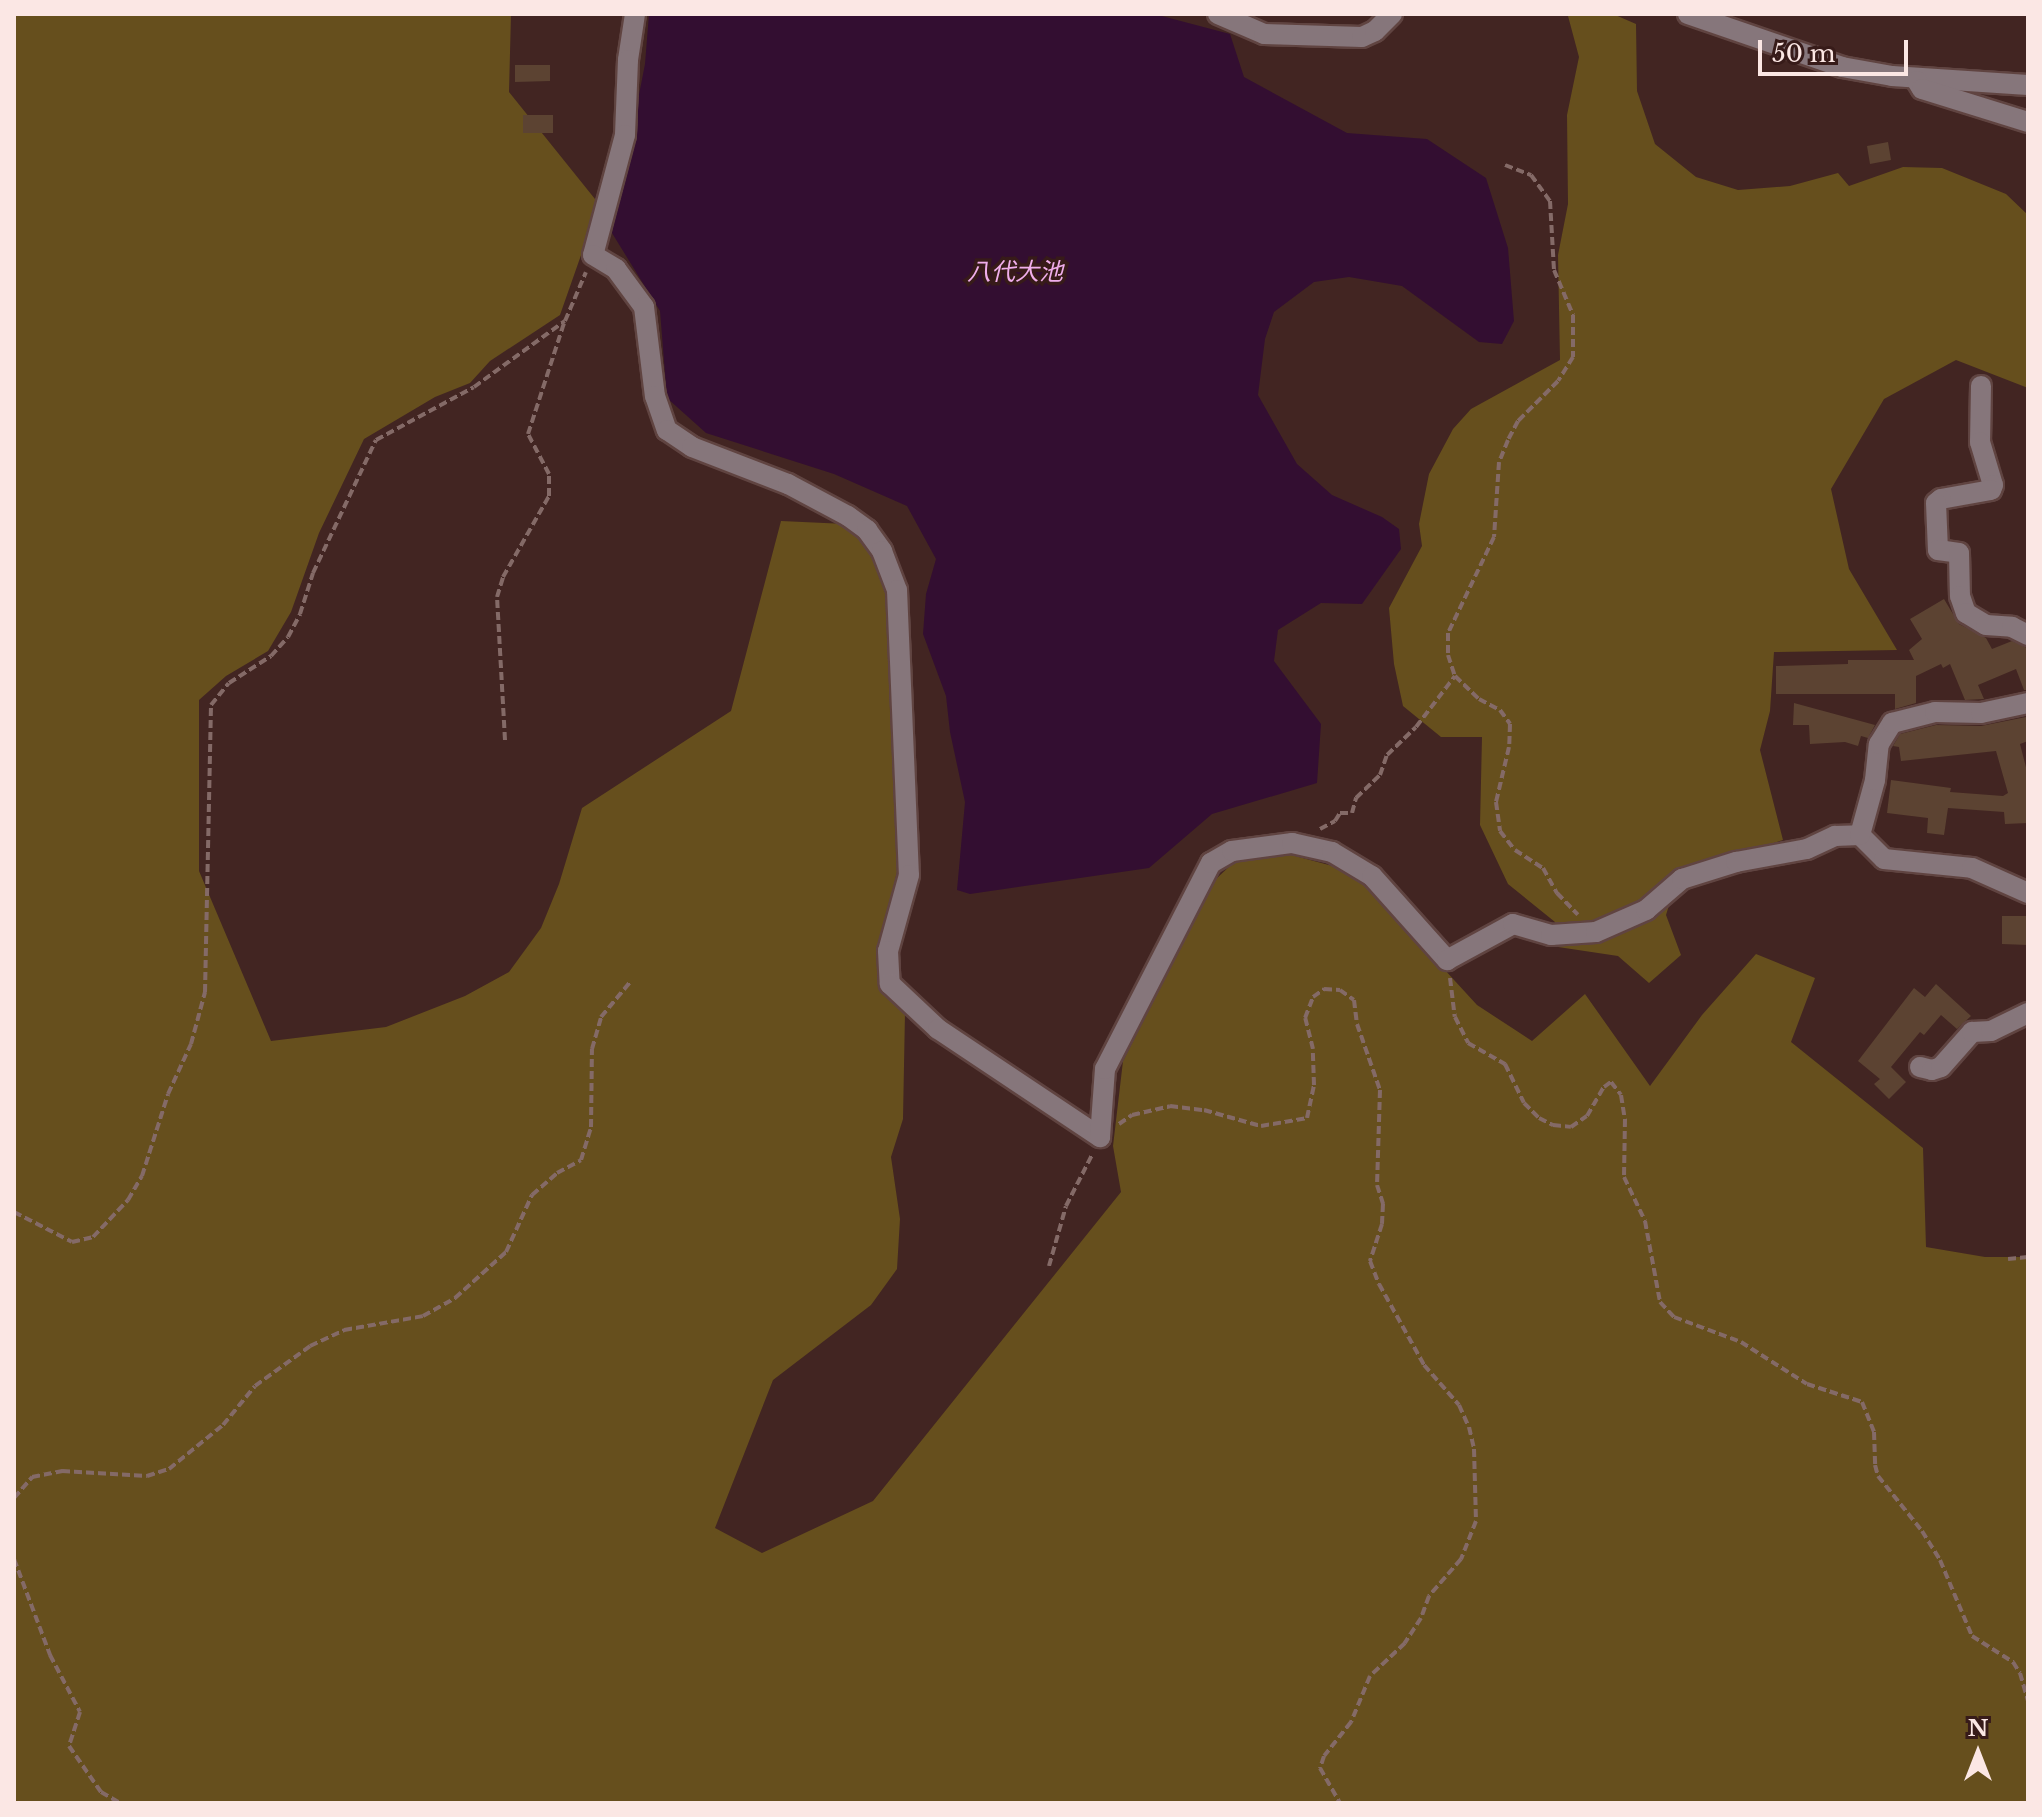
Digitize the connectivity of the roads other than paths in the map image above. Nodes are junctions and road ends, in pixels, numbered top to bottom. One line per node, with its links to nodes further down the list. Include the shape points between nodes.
1 (635, 14): 11 (street, via 625,135 593,255 616,269 644,307 655,396 667,430 692,447 788,484 848,516 867,530 890,569 897,590 909,875 888,951 890,984 938,1029 1100,1137 1105,1069 1211,863 1232,851 1299,845 1332,852 1372,876 1447,960 1513,924 1551,935 1596,932 1646,910 1682,879 1807,849 1835,836)
2 (1218, 14): 3 (street, via 1264,34 1362,37)
3 (1392, 14)
4 (1688, 14): 5 (street, via 1842,67)
5 (1915, 78): 6 (street); 7 (street, via 1922,89)
6 (2028, 85)
7 (2028, 122)
8 (1981, 386): 9 (street, via 1980,442 1993,485 1991,490 1936,503 1938,550 1959,553 1966,613 1986,625 2012,627)
9 (2028, 635)
10 (2028, 703): 11 (street, via 1981,713 1935,712 1892,723 1879,744)
11 (1860, 835): 12 (street, via 1884,859 1972,868)
12 (2028, 893)
13 (2028, 1013): 14 (street, via 1991,1031 1972,1032 1941,1067)
14 (1920, 1067)

